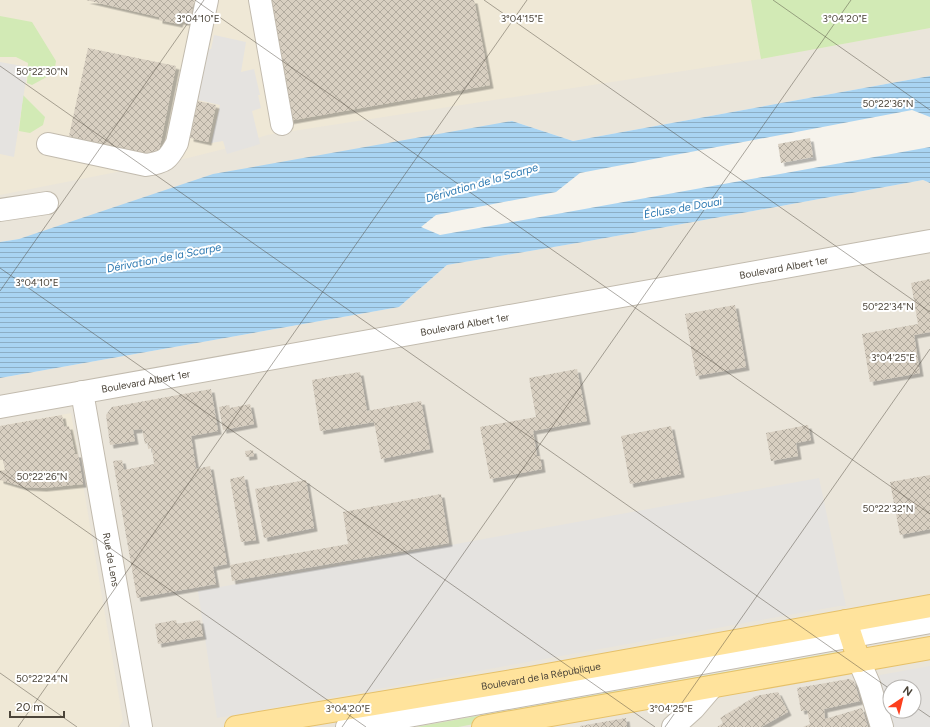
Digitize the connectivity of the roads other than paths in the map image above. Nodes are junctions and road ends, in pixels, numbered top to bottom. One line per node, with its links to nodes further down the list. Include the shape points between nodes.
1 (207, 0): 4 (street, via 177,143 170,156 158,163 146,165)
2 (260, 0): 3 (street)
3 (282, 124)
4 (48, 144)
5 (47, 203): 6 (street)
6 (0, 210)
7 (930, 240): 8 (street, Boulevard Albert 1er)
8 (82, 392): 9 (street, Boulevard Albert 1er); 16 (street, Rue de Lens)
9 (0, 407)
10 (930, 606): 13 (main road, Boulevard de la République)
11 (930, 622): 13 (street)
12 (930, 631): 13 (street)
13 (853, 640): 14 (main road, Boulevard de la République); 15 (main road, Boulevard de la République); 17 (main road, Boulevard de la République, via 530,678); 18 (street); 19 (street); 22 (street)
14 (930, 648)
15 (712, 687): 20 (main road, Boulevard de la République); 21 (street)
16 (141, 727)
17 (236, 727)
18 (347, 727)
19 (395, 727)
20 (484, 727)
21 (673, 727)
22 (882, 727)

